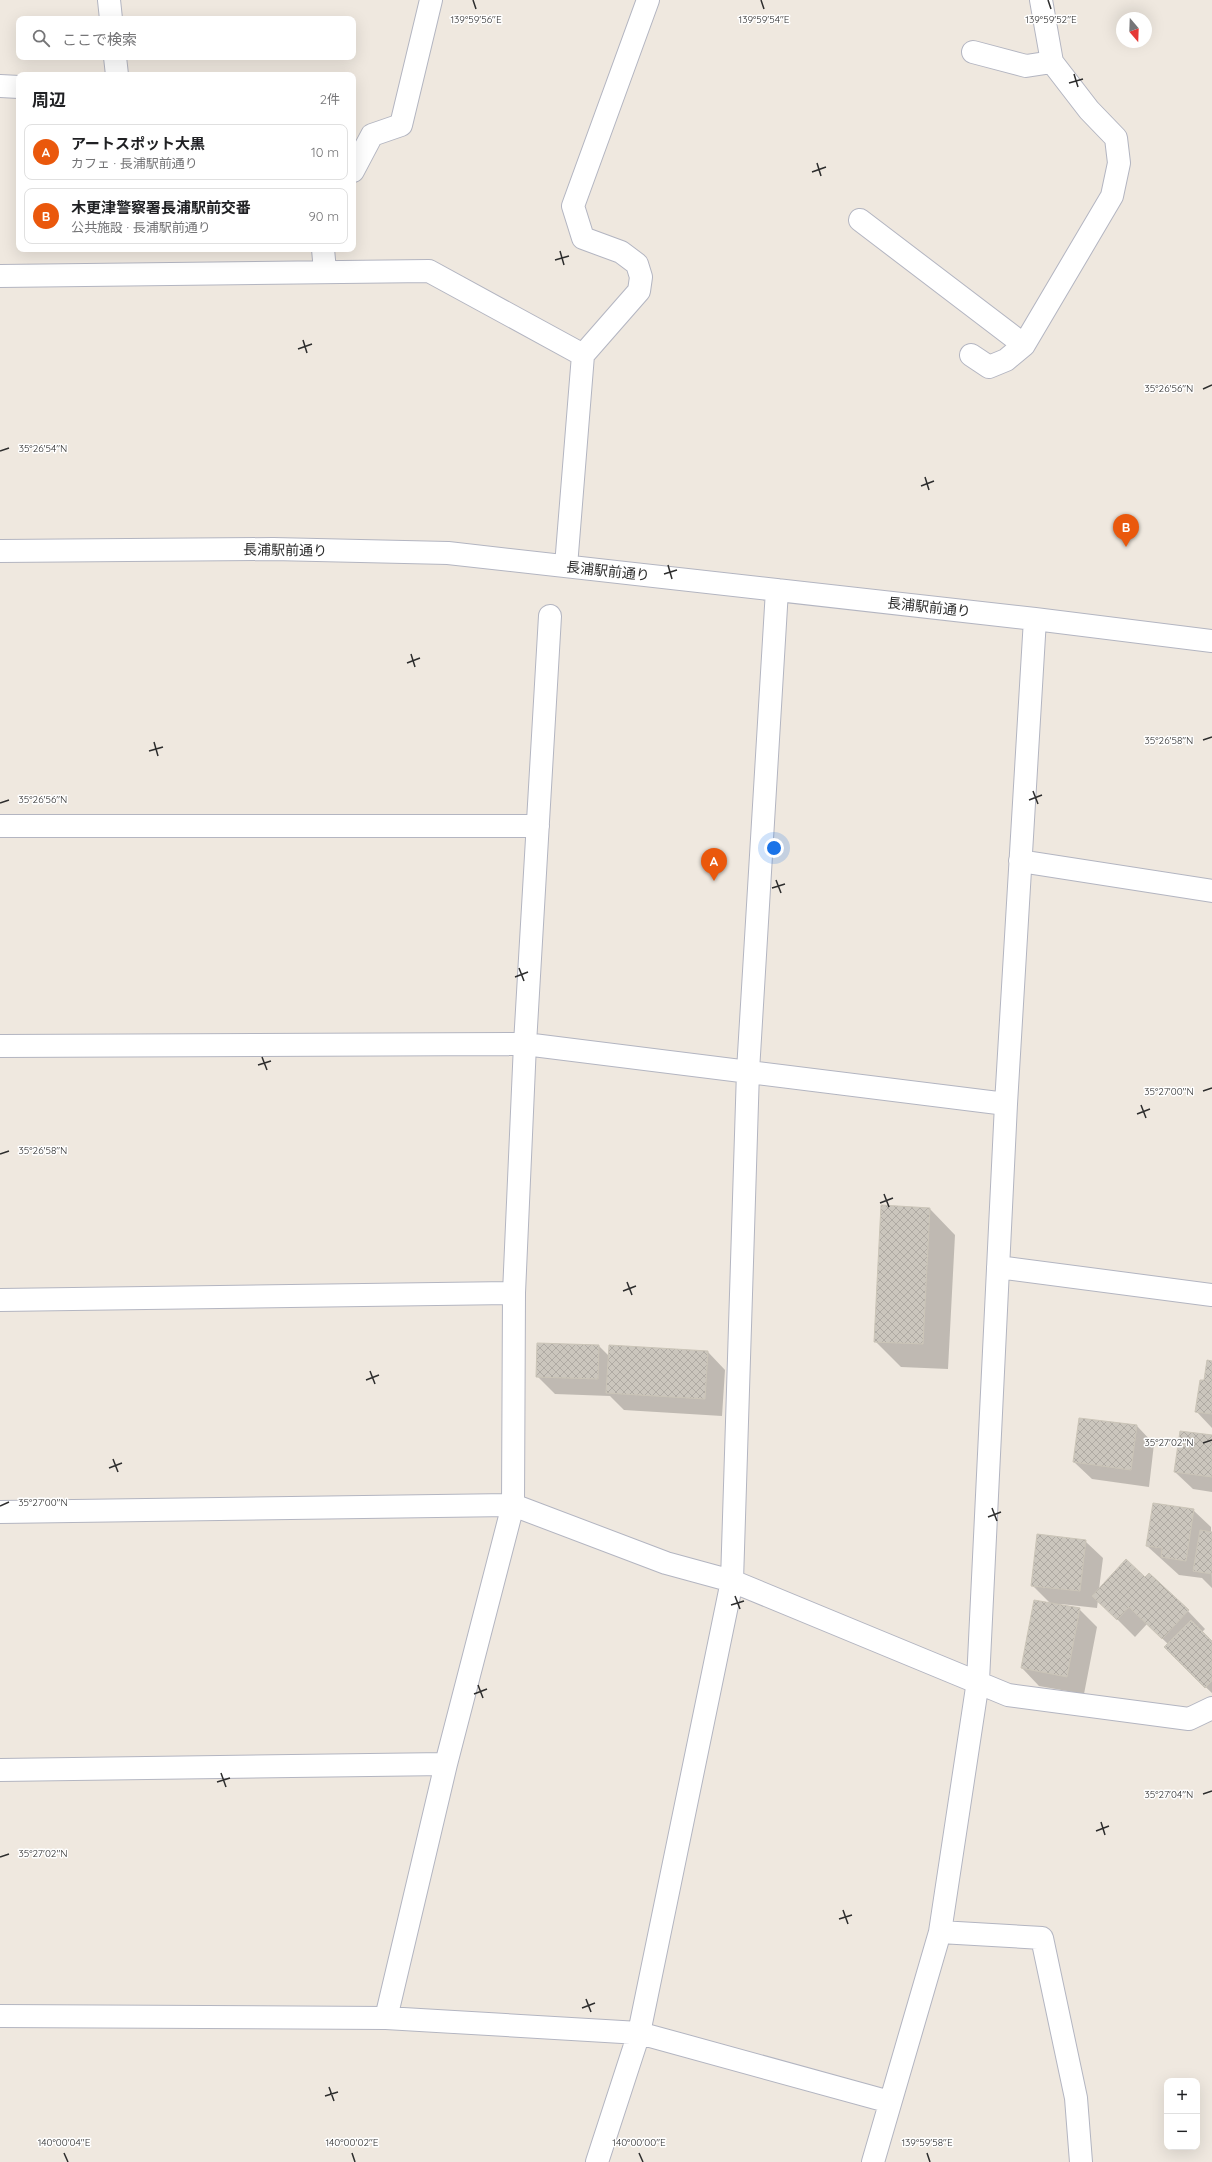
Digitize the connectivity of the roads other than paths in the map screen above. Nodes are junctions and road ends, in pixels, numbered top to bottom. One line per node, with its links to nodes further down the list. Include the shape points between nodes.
1 (109, 0): 5 (street)
2 (431, 0): 12 (street, via 401,125 372,135)
3 (648, 0): 18 (street, via 573,206 583,238 621,252 637,264 641,276 639,291)
4 (1041, 0): 8 (street)
5 (111, 16)
6 (973, 52): 8 (street, via 1026,66)
7 (115, 60): 9 (street)
8 (1052, 62): 17 (street, via 1089,110 1116,138 1119,163 1112,196)
9 (117, 72)
10 (0, 86): 11 (street)
11 (16, 87)
12 (356, 165)
13 (860, 220): 17 (street)
14 (323, 252): 15 (street)
15 (326, 272): 16 (street); 18 (street, via 429,271)
16 (0, 276)
17 (1024, 345): 19 (street, via 1006,360 989,368)
18 (583, 355): 21 (street)
19 (970, 355)
20 (0, 551): 21 (street, 長浦駅前通り, via 273,549 440,553)
21 (566, 566): 22 (street, 長浦駅前通り)
22 (777, 590): 24 (street, 長浦駅前通り); 32 (street)
23 (550, 616): 27 (street)
24 (1035, 619): 25 (street, 長浦駅前通り); 28 (street)
25 (1212, 641)
26 (0, 826): 27 (street)
27 (538, 826): 30 (street)
28 (1020, 861): 29 (street); 33 (street)
29 (1212, 890)
30 (525, 1044): 31 (street); 32 (street); 35 (street)
31 (0, 1046)
32 (748, 1071): 33 (street); 40 (street)
33 (1006, 1104): 34 (street)
34 (998, 1267): 36 (street); 41 (street)
35 (514, 1293): 37 (street); 38 (street)
36 (1212, 1295)
37 (0, 1300)
38 (513, 1505): 39 (street); 40 (street, via 666,1563); 43 (street)
39 (0, 1512)
40 (732, 1580): 41 (street); 48 (street)
41 (978, 1681): 42 (street, via 1008,1695 1189,1719); 45 (street)
42 (1212, 1708)
43 (446, 1764): 44 (street); 47 (street)
44 (0, 1770)
45 (940, 1932): 49 (street); 52 (street, via 1042,1938 1076,2098)
46 (0, 2016): 47 (street)
47 (386, 2018): 48 (street)
48 (639, 2033): 49 (street); 50 (street)
49 (890, 2102): 51 (street)
50 (597, 2162)
51 (872, 2162)
52 (1081, 2162)

